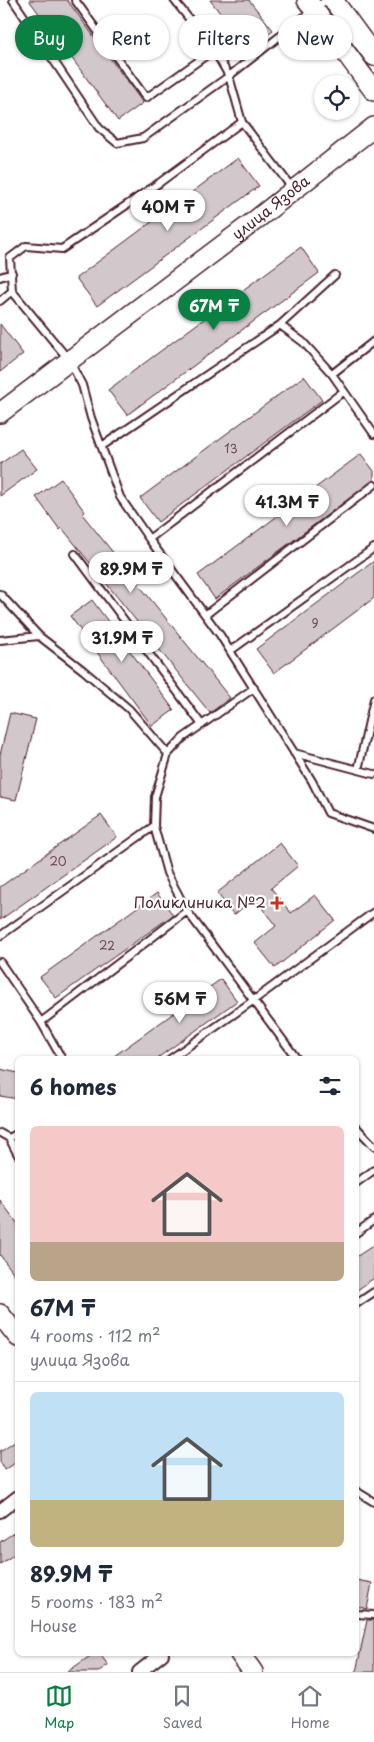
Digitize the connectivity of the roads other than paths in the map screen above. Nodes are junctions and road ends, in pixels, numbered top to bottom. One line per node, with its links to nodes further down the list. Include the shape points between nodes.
1 (12, 0): 10 (lane, via 99,128 117,143 142,138)
2 (75, 0): 8 (lane, via 146,98)
3 (174, 0): 6 (lane)
4 (332, 0): 7 (street)
5 (315, 3): 10 (lane); 11 (street)
6 (186, 15)
7 (374, 56)
8 (200, 60)
9 (219, 60): 10 (lane)
10 (228, 76): 12 (lane)
11 (374, 91)
12 (242, 122): 14 (lane); 15 (lane, via 62,249 26,246 10,258)
13 (374, 127): 14 (street, улица Язова)
14 (294, 191): 22 (street, улица Язова)
15 (12, 273): 17 (lane); 18 (lane)
16 (335, 275): 20 (lane)
17 (0, 277)
18 (12, 291): 19 (lane); 22 (lane)
19 (0, 301)
20 (280, 325): 23 (lane, via 303,342); 27 (lane)
21 (374, 341): 23 (lane)
22 (69, 360): 25 (street, улица Язова); 27 (lane, via 82,385)
23 (332, 374): 24 (lane)
24 (344, 391): 26 (lane); 29 (lane)
25 (0, 413)
26 (374, 434)
27 (102, 446): 29 (lane, via 120,497)
28 (374, 485): 33 (lane)
29 (149, 539): 33 (lane)
30 (374, 548): 36 (lane)
31 (76, 554): 39 (lane)
32 (0, 594): 34 (lane)
33 (205, 615): 36 (lane)
34 (39, 636): 35 (lane); 41 (lane, via 129,710)
35 (0, 640)
36 (230, 651): 37 (lane)
37 (254, 688): 39 (lane); 40 (lane)
38 (374, 699): 42 (lane)
39 (202, 725): 41 (lane)
40 (294, 753): 42 (lane); 45 (lane, via 328,813)
41 (168, 754): 44 (lane, via 155,798)
42 (358, 770): 43 (lane)
43 (374, 774)
44 (154, 826): 46 (lane, via 168,873); 48 (lane)
45 (374, 829)
46 (188, 911): 50 (lane); 51 (lane)
47 (374, 912): 50 (lane)
48 (0, 936)
49 (0, 962): 51 (lane)
50 (254, 1000): 53 (lane); 54 (lane)
51 (41, 1022): 52 (lane)
52 (60, 1056)
53 (174, 1056)
54 (295, 1056)
55 (359, 1131): 59 (lane)
56 (0, 1133): 58 (lane)
57 (15, 1135): 58 (lane)
58 (9, 1138): 60 (lane)
59 (374, 1146)
60 (15, 1149)
61 (374, 1170): 62 (lane)
62 (359, 1181)
63 (374, 1220): 64 (lane)
64 (359, 1231)
65 (374, 1292): 66 (lane)
66 (359, 1302)
67 (0, 1314): 68 (street)
68 (15, 1333)
69 (359, 1493): 71 (lane)
70 (15, 1500): 72 (street)
71 (374, 1502)
72 (0, 1510)
73 (359, 1614): 74 (lane)
74 (374, 1615)
75 (159, 1656): 77 (street)
76 (241, 1656): 78 (street)
77 (139, 1672)
78 (253, 1672)

